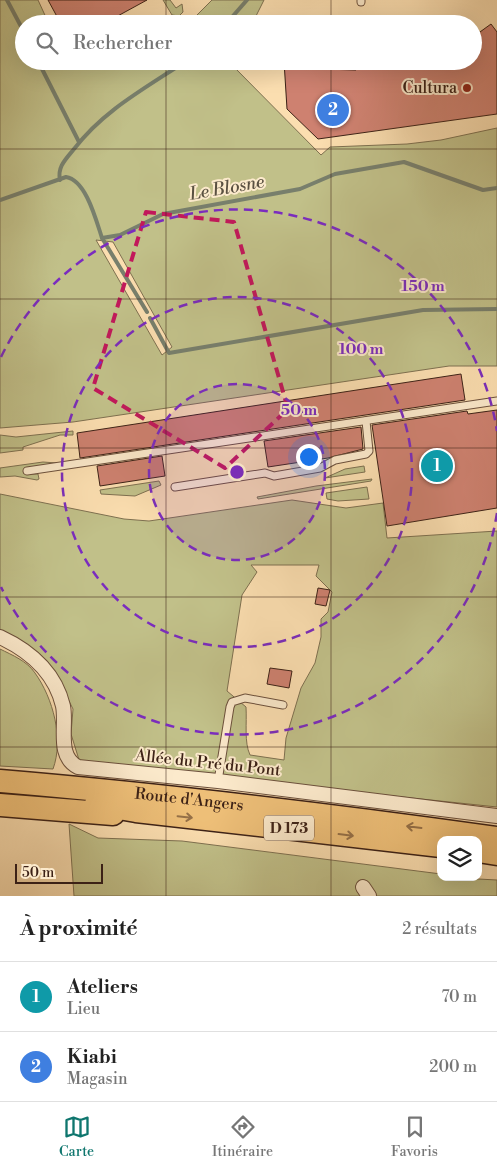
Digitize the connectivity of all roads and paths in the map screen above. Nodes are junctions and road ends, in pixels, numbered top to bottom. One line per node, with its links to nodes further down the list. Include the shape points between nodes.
1 (497, 401): 2 (lane)
2 (366, 421): 3 (lane); 4 (lane, via 369,451 366,454 335,460 320,468 274,476 265,473)
3 (27, 472)
4 (175, 487)
5 (0, 637): 7 (street, Allée du Pré du Pont, via 29,652 54,682 64,714 66,752 73,765)
6 (283, 705): 7 (lane, via 244,698 232,702)
7 (218, 781): 12 (street, Allée du Pré du Pont)
8 (0, 782): 13 (highway, Route d'Angers / D 173, one-way to 8, via 273,809)
9 (0, 795): 11 (highway, Route d'Angers / D 173, via 100,804)
10 (0, 805): 11 (highway, via 110,814)
11 (136, 811): 14 (highway, Route d'Angers / D 173, one-way to 14)
12 (497, 816)
13 (497, 838)
14 (437, 846)
15 (482, 852): 16 (highway)
16 (497, 854)

